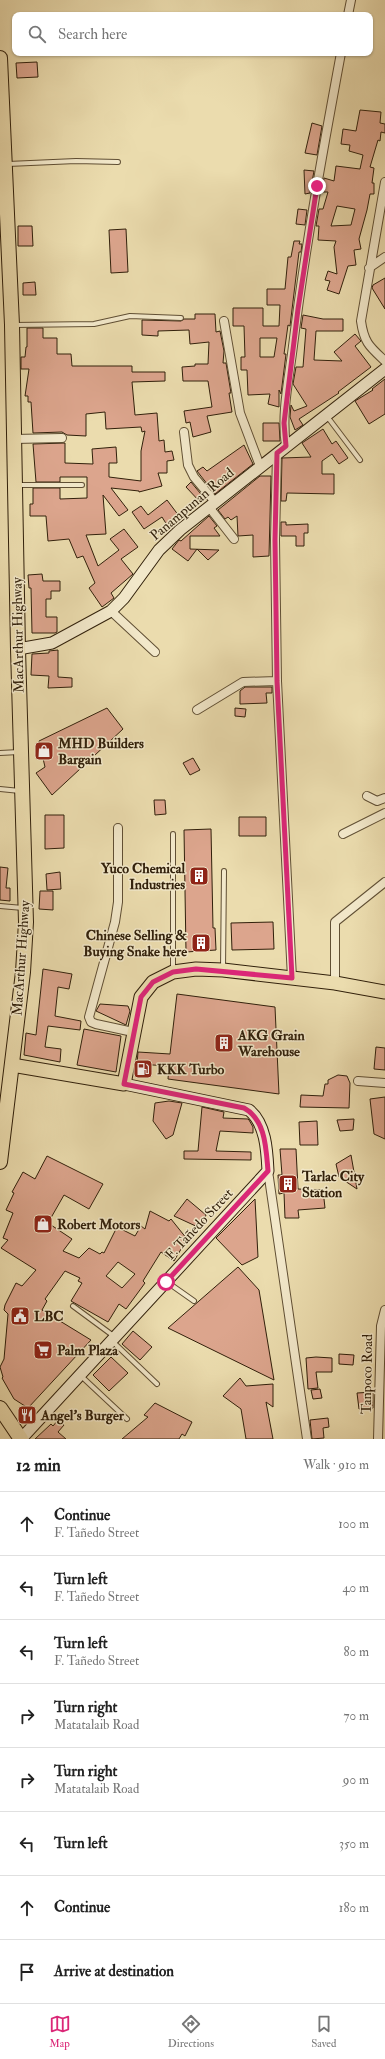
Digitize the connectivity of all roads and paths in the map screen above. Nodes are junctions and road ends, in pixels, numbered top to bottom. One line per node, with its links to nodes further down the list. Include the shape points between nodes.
1 (351, 0): 2 (street)
2 (349, 12)
3 (340, 56): 19 (street, via 298,309 284,423)
4 (0, 58): 6 (highway, MacArthur Highway)
5 (118, 162): 6 (lane)
6 (5, 164): 12 (highway, MacArthur Highway, via 7,259)
7 (385, 182): 9 (street)
8 (385, 257): 9 (street)
9 (369, 268): 13 (street, via 362,329 367,345)
10 (181, 318): 12 (lane, via 130,316 94,324)
11 (224, 321): 22 (street, via 240,413)
12 (12, 325): 18 (highway, MacArthur Highway)
13 (385, 361)
14 (385, 369): 15 (main road, Panampunan Road)
15 (326, 415): 19 (main road, Panampunan Road); 21 (lane)
16 (184, 432): 25 (street, via 188,465)
17 (62, 438): 18 (street)
18 (14, 439): 23 (highway, MacArthur Highway)
19 (286, 446): 20 (main road, Panampunan Road)
20 (277, 453): 22 (main road, Panampunan Road); 30 (street)
21 (360, 460)
22 (260, 466): 25 (main road, Panampunan Road)
23 (15, 485): 24 (lane); 28 (highway, MacArthur Highway)
24 (82, 485)
25 (212, 504): 26 (street); 27 (main road, Panampunan Road, via 159,550 124,598)
26 (234, 539)
27 (111, 611): 28 (main road, Panampunan Road, via 52,643); 29 (street)
28 (18, 649): 32 (highway, MacArthur Highway)
29 (155, 652)
30 (277, 681): 31 (street, via 243,682); 48 (street)
31 (197, 710)
32 (21, 752): 33 (lane); 35 (highway, MacArthur Highway)
33 (0, 753)
34 (0, 789): 35 (lane)
35 (22, 791): 45 (highway, MacArthur Highway)
36 (367, 796): 37 (street, via 377,801)
37 (385, 798)
38 (385, 813): 41 (street)
39 (118, 828): 51 (street, via 116,922 89,1017 96,1024)
40 (172, 834): 47 (lane)
41 (343, 834)
42 (224, 871): 46 (lane)
43 (385, 882): 49 (street, via 335,922)
44 (0, 906): 45 (lane)
45 (26, 908): 52 (highway, MacArthur Highway, via 23,972)
46 (223, 970): 47 (main road, via 196,969); 48 (main road)
47 (173, 972): 51 (main road, via 153,982 141,997)
48 (292, 978): 49 (main road)
49 (335, 983): 50 (main road)
50 (385, 992)
51 (133, 1032): 55 (main road)
52 (12, 1064): 55 (main road); 56 (highway, MacArthur Highway)
53 (358, 1080): 54 (street)
54 (385, 1083)
55 (124, 1084): 58 (main road, via 249,1110 262,1131)
56 (2, 1137): 57 (highway, MacArthur Highway)
57 (0, 1162)
58 (268, 1171): 59 (main road, F. Tañedo Street); 69 (street)
59 (166, 1282): 60 (lane); 63 (main road, F. Tañedo Street)
60 (194, 1301)
61 (73, 1306): 63 (lane)
62 (385, 1310): 70 (street, Tanpoco Road, via 381,1326)
63 (113, 1339): 64 (main road, F. Tañedo Street); 65 (lane)
64 (80, 1375): 67 (lane); 68 (main road, F. Tañedo Street)
65 (157, 1384)
66 (0, 1408): 68 (highway)
67 (127, 1419)
68 (21, 1439)
69 (307, 1439)
70 (378, 1439)

